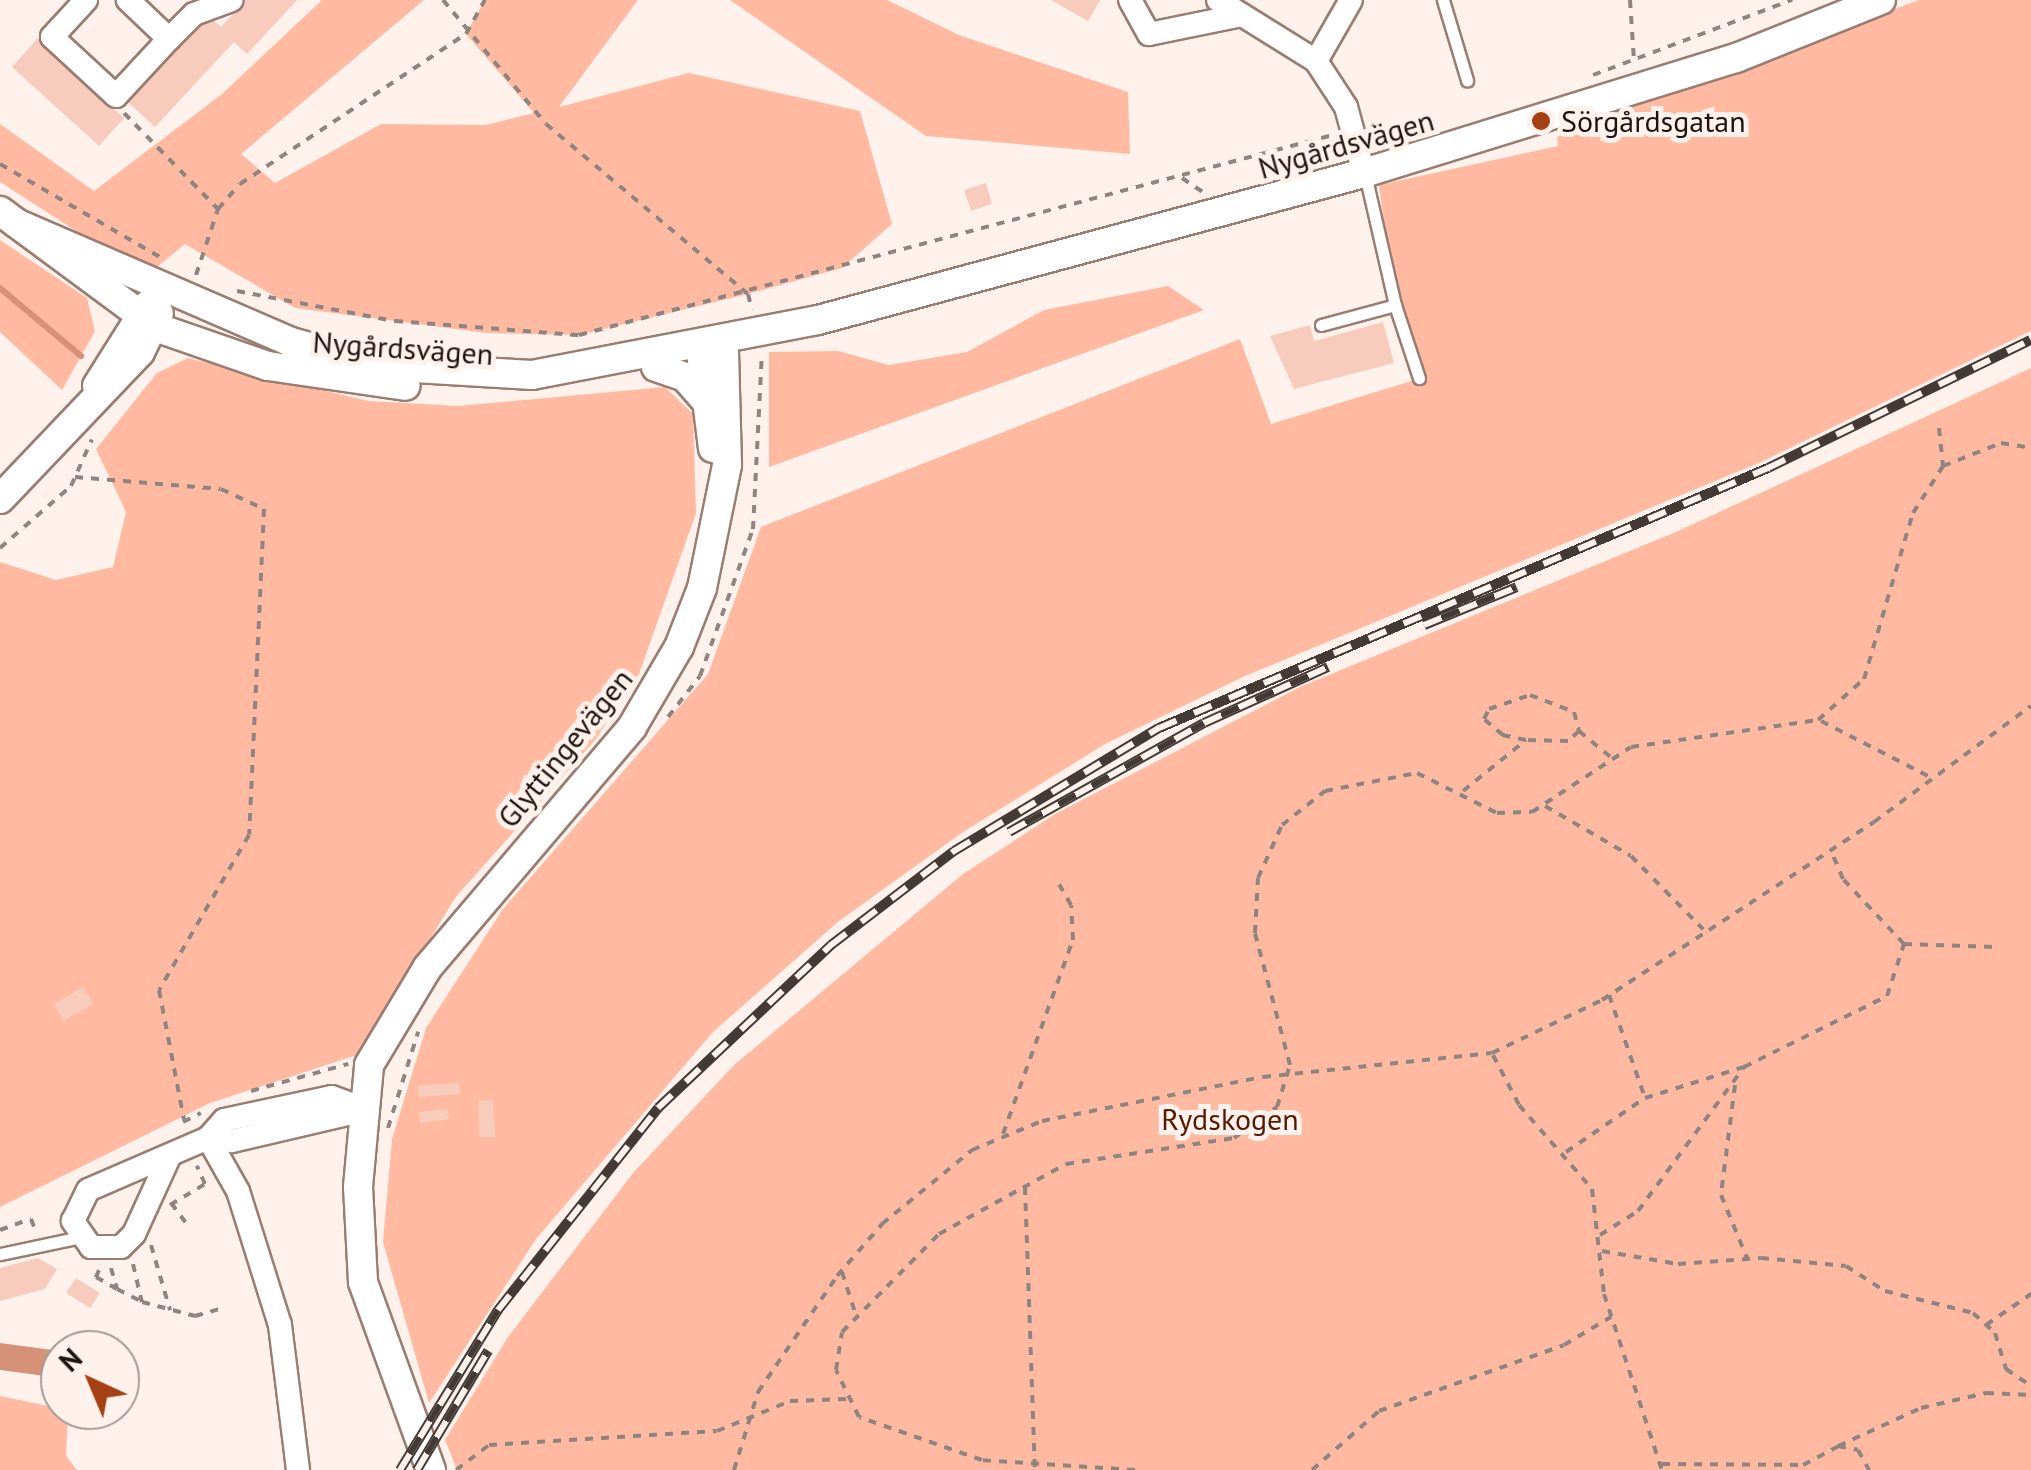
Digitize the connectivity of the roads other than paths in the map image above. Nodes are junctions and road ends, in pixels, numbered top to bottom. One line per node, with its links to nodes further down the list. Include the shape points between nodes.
1 (86, 0): 10 (street, via 52,37 116,96)
2 (128, 0): 10 (street)
3 (232, 0): 10 (street, via 194,14)
4 (1130, 0): 9 (street, via 1149,34)
5 (1218, 0): 9 (street)
6 (1443, 0): 12 (lane)
7 (1882, 0): 13 (street, Nygårdsvägen, via 1736,58)
8 (1354, 2): 11 (street)
9 (1242, 15): 11 (street)
10 (169, 39)
11 (1316, 61): 13 (street, via 1354,130)
12 (1466, 80)
13 (1364, 173): 16 (lane); 19 (street, Nygårdsvägen)
14 (8, 217): 15 (street, Nygårdsvägen); 17 (street, Nygårdsvägen)
15 (162, 293): 17 (street); 19 (street, Nygårdsvägen, via 381,366 468,376)
16 (1395, 304): 18 (lane); 21 (lane)
17 (147, 321): 20 (street, Nygårdsvägen, via 344,382 485,389); 23 (street, via 90,422)
18 (1322, 325)
19 (712, 352): 20 (street, Nygårdsvägen); 22 (street, Glyttingevägen); 24 (street, Glyttingevägen, via 728,465)
20 (656, 368): 22 (street, via 685,377)
21 (1418, 378)
22 (707, 402): 24 (street, Glyttingevägen)
23 (0, 499)
24 (713, 546): 25 (street, Glyttingevägen, via 680,647 632,727 428,968)
25 (366, 1109): 26 (street, via 332,1097 281,1101); 31 (street, Glyttingevägen, via 363,1282)
26 (221, 1133): 27 (street); 30 (street, via 280,1325)
27 (170, 1156): 28 (street, via 88,1190 74,1204); 28 (street, via 121,1247 106,1252)
28 (81, 1237): 29 (lane)
29 (0, 1254)
30 (298, 1470)
31 (432, 1470)

